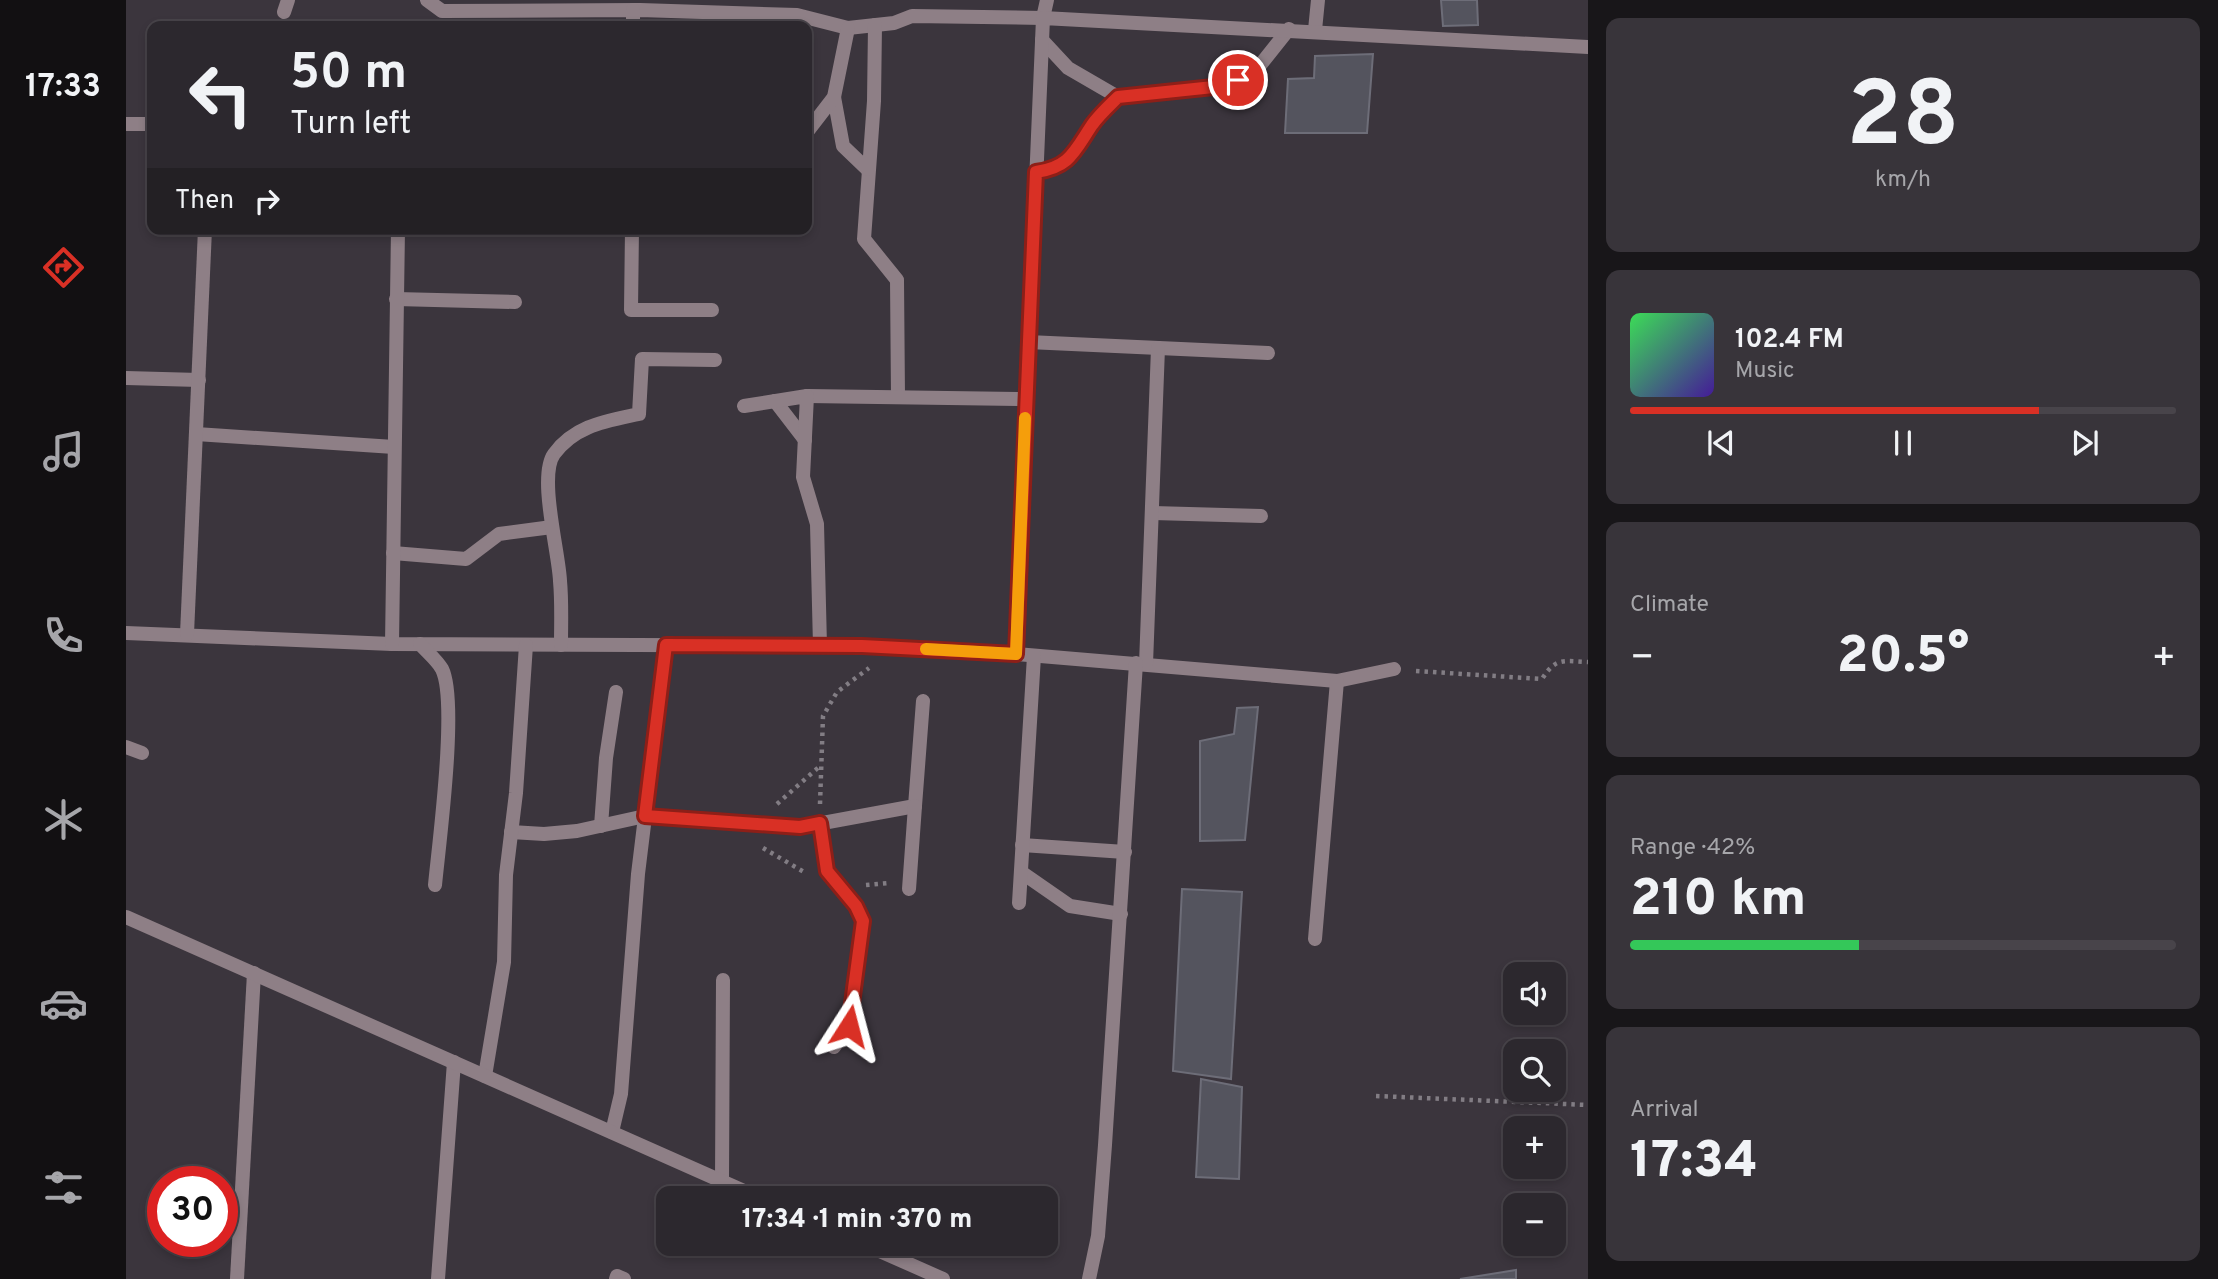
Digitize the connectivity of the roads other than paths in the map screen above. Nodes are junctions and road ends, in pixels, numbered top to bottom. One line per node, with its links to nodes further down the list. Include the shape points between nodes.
1 (427, 0): 4 (street)
2 (1047, 0): 8 (street)
3 (1318, 0): 13 (street)
4 (441, 5): 5 (street)
5 (601, 5): 7 (street)
6 (710, 6): 7 (street); 11 (street, via 797,15)
7 (633, 10): 9 (street)
8 (1043, 18): 10 (street, via 912,16); 12 (street); 14 (street)
9 (633, 21)
10 (875, 24): 11 (street); 21 (street)
11 (848, 27): 16 (street)
12 (1289, 29): 13 (street); 17 (street, via 1254,74 1223,86)
13 (1315, 30): 15 (street)
14 (1042, 40): 17 (street, via 1068,68); 22 (street)
15 (1588, 47)
16 (834, 97): 20 (street); 21 (street, via 843,146)
17 (1118, 97): 22 (street, via 1094,122 1073,157 1053,170)
18 (126, 124): 19 (street)
19 (147, 124)
20 (812, 126)
21 (867, 169): 36 (street, via 864,239 897,280)
22 (1036, 172): 29 (street)
23 (205, 235): 34 (street)
24 (398, 235): 26 (street)
25 (632, 235): 28 (street, via 631,310)
26 (396, 299): 27 (street); 42 (street)
27 (514, 302)
28 (712, 310)
29 (1028, 342): 30 (street); 37 (street)
30 (1158, 348): 31 (street); 43 (street)
31 (1268, 353)
32 (715, 360): 45 (street, via 642,359 639,414 575,432 552,456)
33 (126, 378): 34 (street)
34 (199, 380): 40 (street)
35 (807, 396): 36 (street); 38 (street); 41 (street)
36 (898, 397): 37 (street)
37 (1025, 399): 55 (street)
38 (775, 401): 39 (street); 41 (street)
39 (744, 406)
40 (196, 434): 42 (street); 48 (street)
41 (805, 440): 54 (street, via 803,477 817,524)
42 (394, 447): 46 (street)
43 (1153, 513): 44 (street); 57 (street)
44 (1261, 516)
45 (552, 527): 46 (street, via 499,534 466,559); 52 (street, via 560,578)
46 (393, 553): 49 (street)
47 (126, 633): 48 (street)
48 (187, 634): 49 (street)
49 (391, 644): 50 (street)
50 (420, 644): 51 (street); 73 (street, via 442,669 446,692 445,779)
51 (526, 645): 52 (street); 68 (street)
52 (561, 645): 53 (street)
53 (666, 645): 54 (street); 65 (street)
54 (820, 646): 55 (street)
55 (1016, 654): 56 (street)
56 (1034, 656): 57 (street); 69 (street)
57 (1141, 664): 59 (street); 70 (street)
58 (1394, 669): 59 (street)
59 (1337, 681): 77 (street)
60 (617, 692): 67 (street)
61 (923, 701): 64 (street)
62 (126, 747): 63 (street)
63 (142, 753)
64 (915, 806): 66 (street); 72 (street)
65 (645, 816): 66 (street, via 800,827); 67 (street); 83 (street, via 621,1094)
66 (820, 823): 80 (street, via 827,871 863,921 849,1026)
67 (601, 826): 68 (street, via 544,834)
68 (511, 832): 82 (street, via 504,962)
69 (1023, 845): 70 (street); 71 (street)
70 (1125, 852): 75 (street)
71 (1021, 872): 74 (street); 75 (street, via 1070,905)
72 (910, 884)
73 (435, 886)
74 (1019, 903)
75 (1121, 914): 93 (street, via 1098,1236)
76 (126, 917): 78 (street)
77 (1315, 939)
78 (254, 973): 81 (street); 87 (street)
79 (723, 979): 84 (street)
80 (834, 1047)
81 (454, 1062): 82 (street); 88 (street)
82 (485, 1076): 83 (street)
83 (612, 1132): 84 (street)
84 (722, 1181): 85 (street)
85 (733, 1186)
86 (891, 1256): 92 (street)
87 (237, 1279)
88 (438, 1279): 89 (street)
89 (453, 1279)
90 (616, 1279): 91 (street)
91 (624, 1279)
92 (943, 1279)
93 (1089, 1279)

